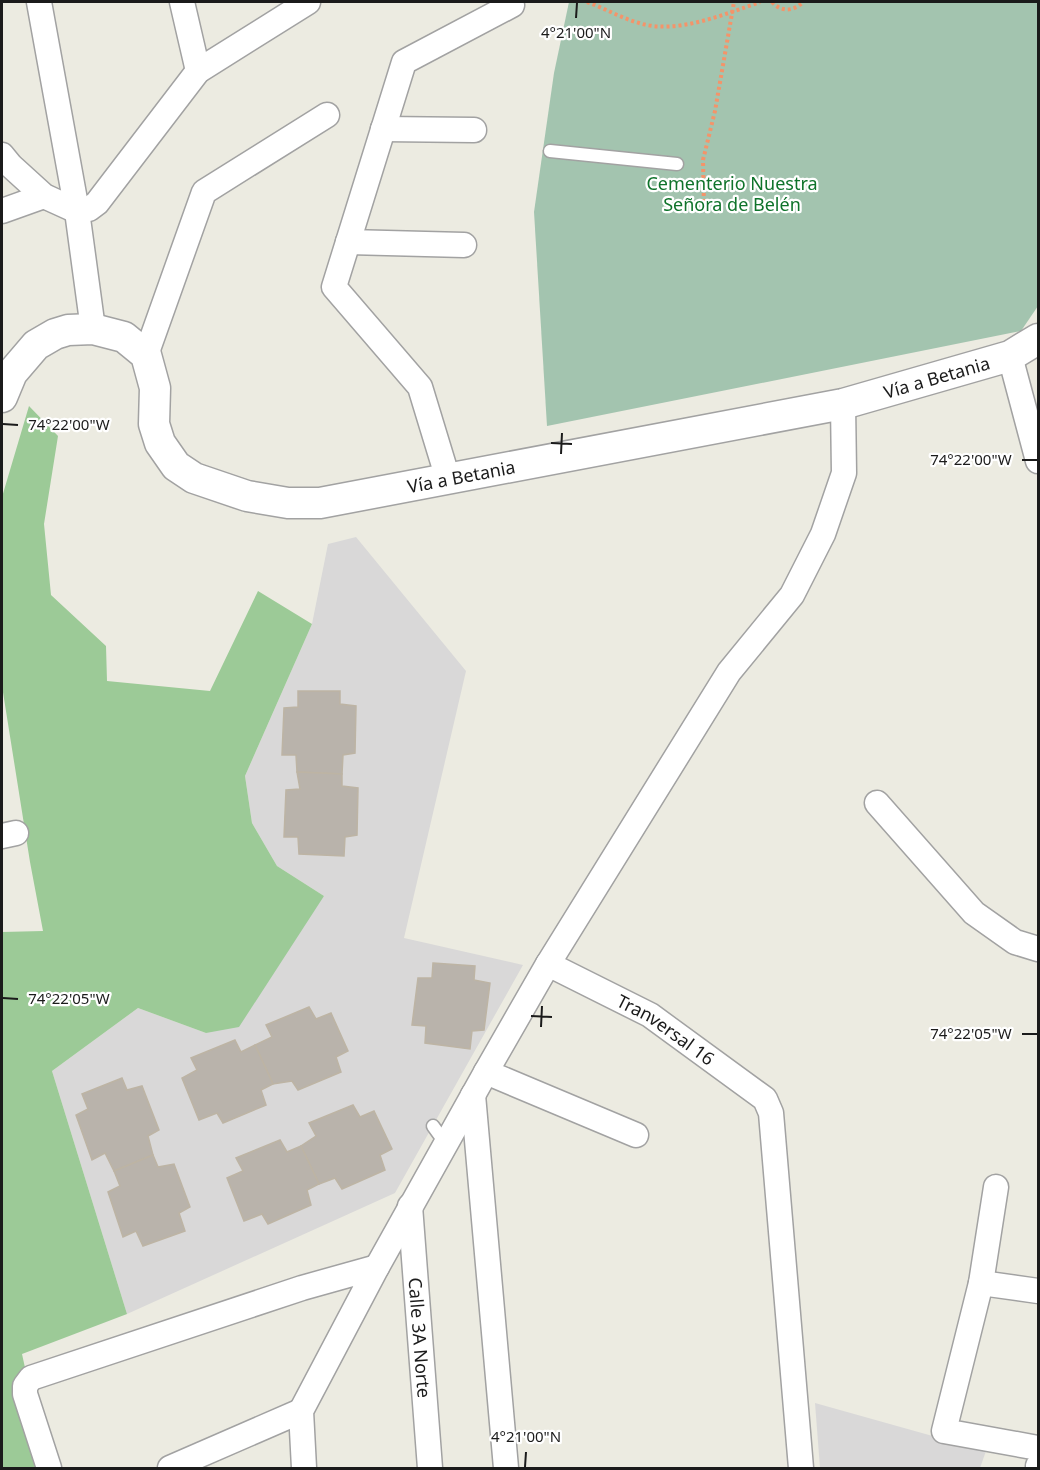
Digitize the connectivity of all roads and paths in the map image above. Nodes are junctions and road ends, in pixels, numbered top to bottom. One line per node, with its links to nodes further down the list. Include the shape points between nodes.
1 (39, 2): 20 (street)
2 (182, 2): 10 (street)
3 (308, 2): 10 (street)
4 (587, 2): 6 (path, via 640,24 671,27 708,20)
5 (734, 2): 18 (path, via 703,160)
6 (760, 2)
7 (772, 2): 8 (path, via 785,10 797,8)
8 (802, 2)
9 (512, 5): 12 (street, via 404,62)
10 (198, 71): 20 (street, via 97,203)
11 (327, 115): 25 (street, via 204,192)
12 (383, 129): 13 (street); 21 (street)
13 (474, 130)
14 (550, 151): 16 (lane)
15 (2, 155): 17 (street)
16 (677, 164)
17 (44, 196): 19 (street); 20 (street)
18 (704, 208)
19 (2, 211)
20 (77, 211): 23 (street)
21 (348, 242): 22 (street); 30 (street, via 334,287 420,387)
22 (464, 244)
23 (93, 329): 25 (street, via 124,337); 27 (street, via 68,330 36,345 12,373)
24 (1038, 339): 26 (street, Vía a Betania)
25 (146, 354): 30 (street, Vía a Betania, via 155,388 154,424 160,443 176,466 194,478 247,496 288,503 320,503)
26 (1010, 356): 28 (street, Vía a Betania); 29 (street)
27 (2, 397)
28 (843, 404): 30 (street, Vía a Betania); 33 (street, via 844,473 823,534 792,595 729,672)
29 (1038, 461)
30 (448, 479)
31 (878, 803): 32 (street, via 975,913 1016,942)
32 (1038, 949)
33 (548, 963): 34 (street); 49 (street, Tranversal 16, via 650,1015 765,1099 771,1113)
34 (486, 1072): 35 (street); 36 (street)
35 (472, 1095): 38 (street, via 439,1135); 48 (street)
36 (636, 1135)
37 (996, 1187): 40 (street)
38 (410, 1206): 39 (street); 47 (street, Calle 3A Norte)
39 (377, 1267): 42 (street); 44 (street, via 31,1378 25,1394)
40 (981, 1283): 41 (street); 43 (street, via 944,1431)
41 (1038, 1291)
42 (301, 1411): 45 (street); 46 (street)
43 (1038, 1448)
44 (49, 1468)
45 (170, 1468)
46 (304, 1468)
47 (430, 1468)
48 (506, 1468)
49 (801, 1468)

